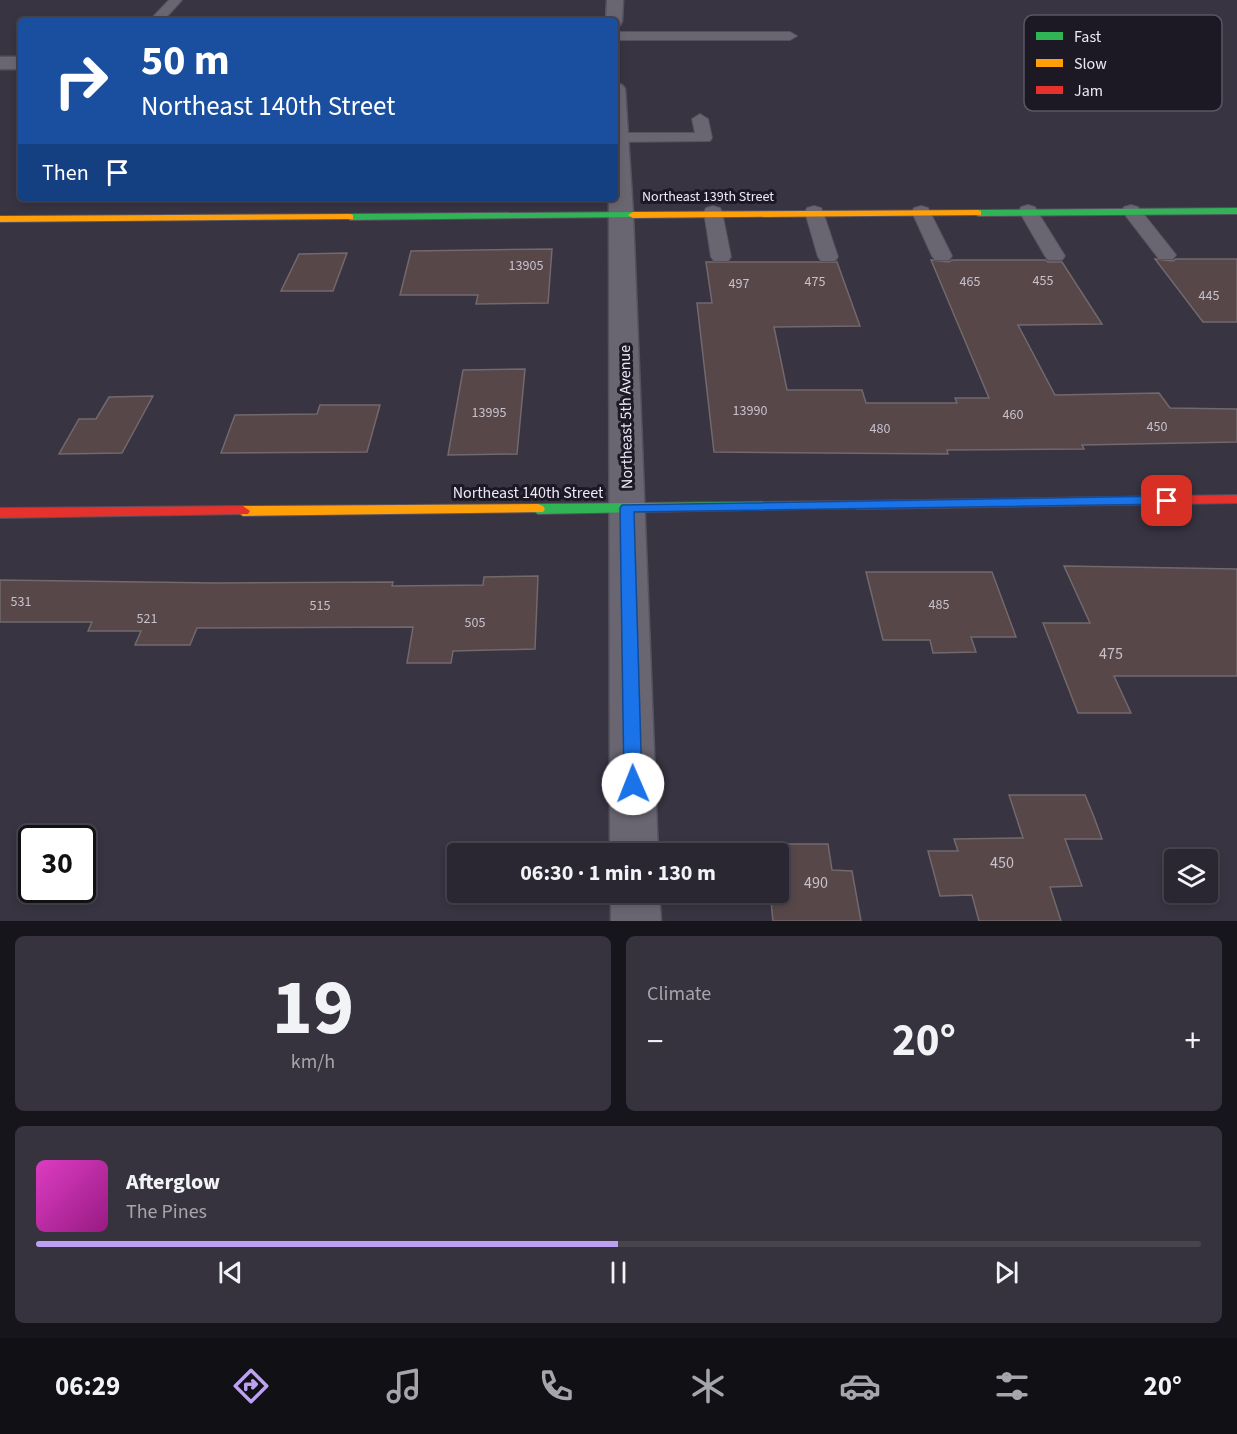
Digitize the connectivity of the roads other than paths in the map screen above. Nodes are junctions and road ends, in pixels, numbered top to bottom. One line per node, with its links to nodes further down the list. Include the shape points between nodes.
1 (176, 0): 3 (lane)
2 (615, 0): 4 (street)
3 (159, 18)
4 (614, 18)
5 (618, 36): 6 (lane)
6 (790, 36)
7 (700, 118): 8 (lane, via 704,138)
8 (618, 138)
9 (618, 157): 16 (street, Northeast 5th Avenue)
10 (1028, 211): 11 (street, Northeast 139th Street); 15 (street, Northeast 139th Street); 20 (lane)
11 (1131, 211): 12 (street, Northeast 139th Street); 18 (lane)
12 (1236, 211)
13 (713, 212): 14 (street, Northeast 139th Street); 16 (street, Northeast 139th Street); 21 (lane)
14 (814, 212): 15 (street, Northeast 139th Street); 22 (lane)
15 (921, 212): 19 (lane)
16 (621, 213): 17 (street, Northeast 139th Street); 24 (street, Northeast 5th Avenue)
17 (0, 219)
18 (1166, 255)
19 (942, 256)
20 (1055, 256)
21 (721, 257)
22 (828, 257)
23 (1237, 500): 24 (street, Northeast 140th Street)
24 (627, 508): 25 (street, Northeast 140th Street); 26 (street, Northeast 5th Avenue)
25 (0, 513)
26 (634, 843)
27 (635, 903): 28 (street)
28 (636, 921)

